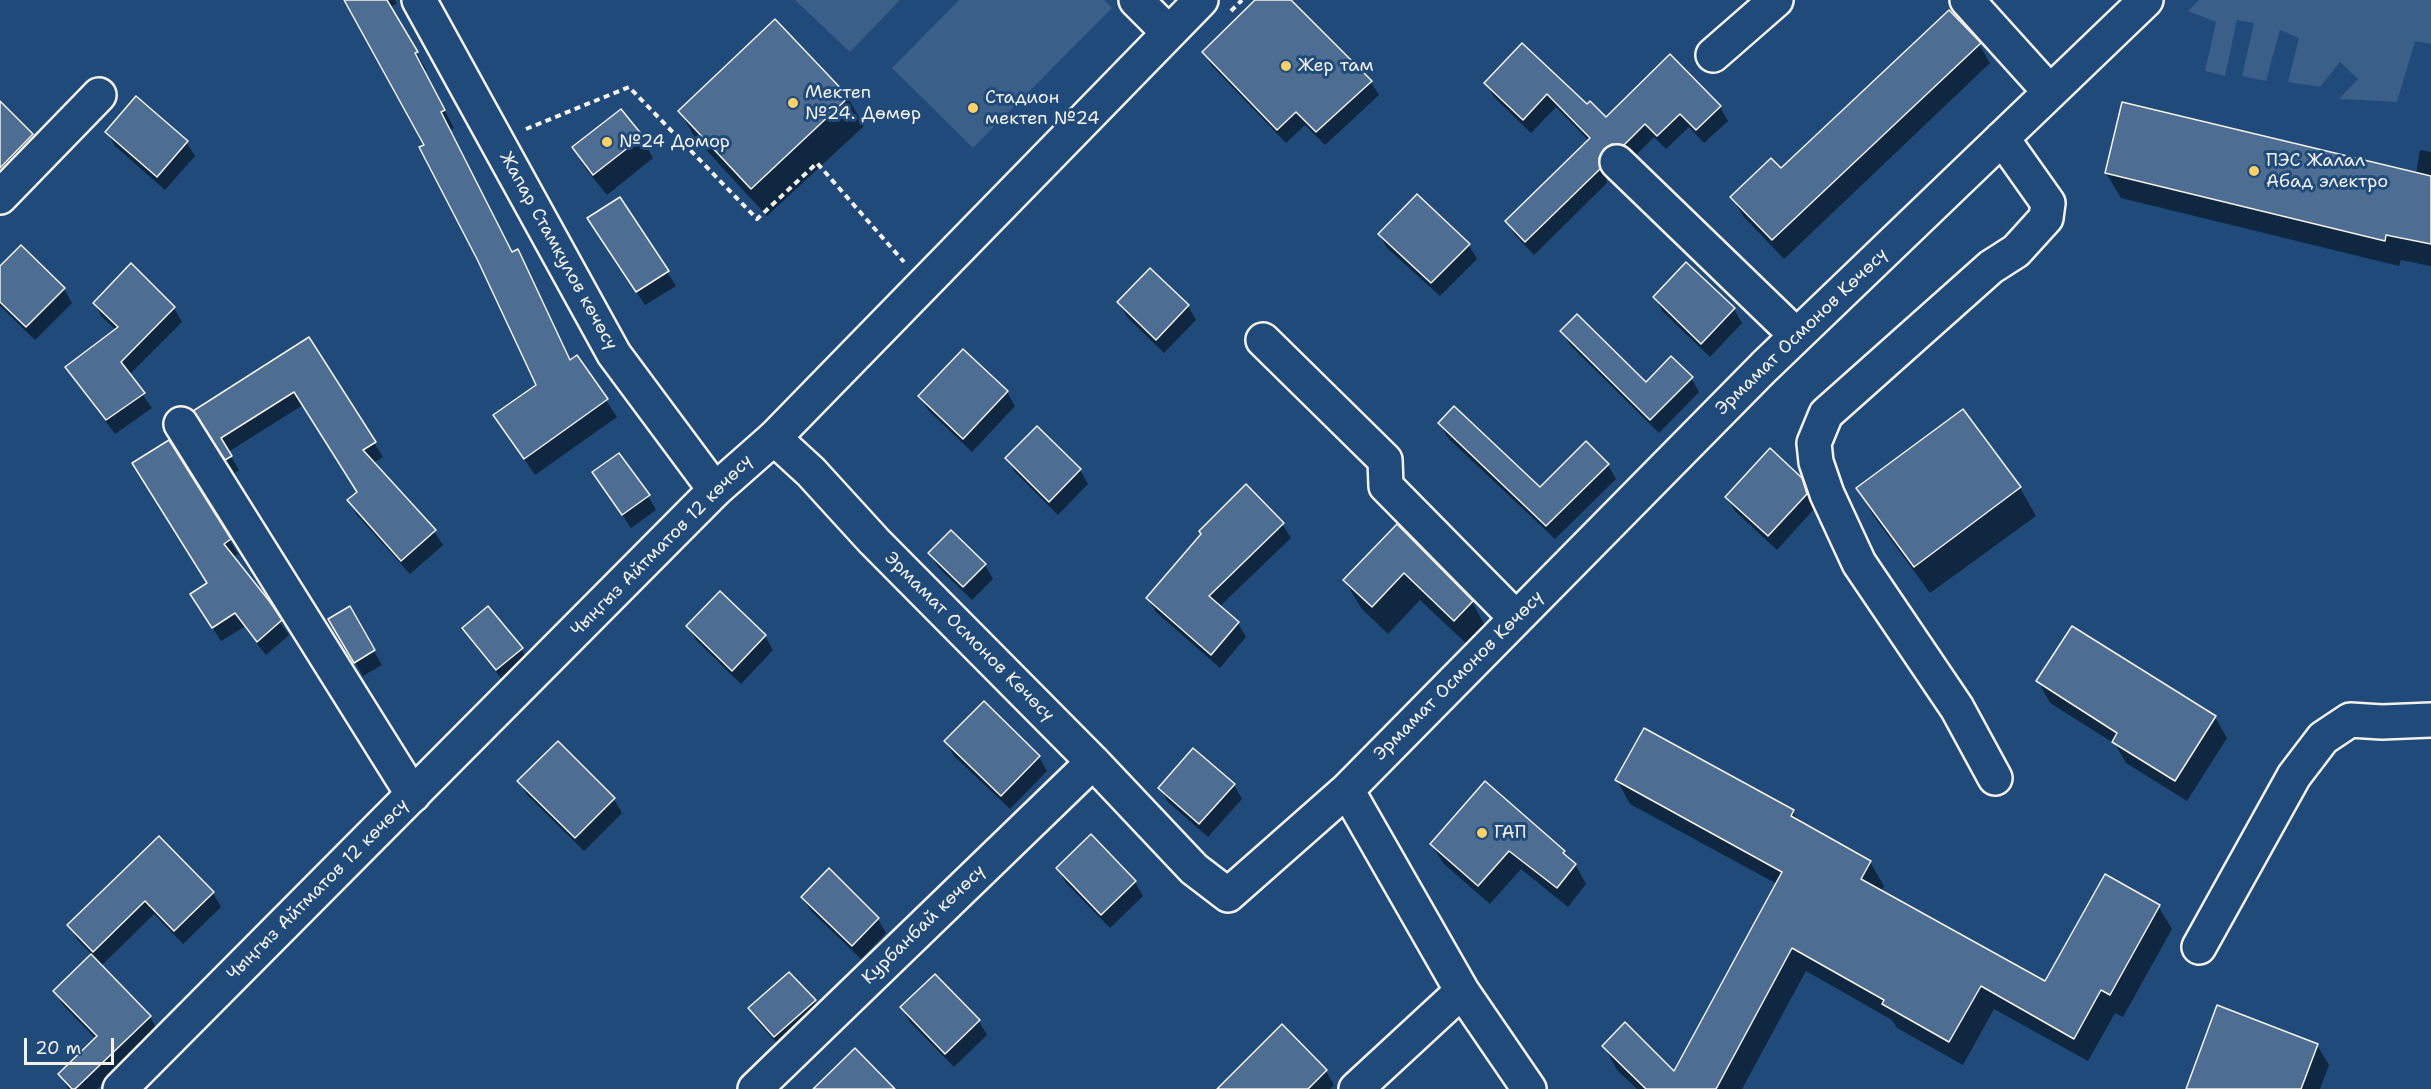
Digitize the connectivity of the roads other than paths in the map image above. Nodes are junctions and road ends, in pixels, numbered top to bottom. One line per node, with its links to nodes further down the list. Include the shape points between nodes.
1 (419, 0): 18 (street, Жапар Стамкулов көчөсү, via 614,354)
2 (1136, 0): 7 (street)
3 (1201, 0): 7 (street, Чыңгыз Айтматов 12 көчөсү)
4 (1776, 0): 8 (street)
5 (1967, 0): 9 (street)
6 (2146, 0): 9 (street, Эрмамат Осмонов Көчөсү)
7 (1168, 32): 17 (street, Чыңгыз Айтматов 12 көчөсү)
8 (1713, 55)
9 (2050, 92): 11 (street, Эрмамат Осмонов Көчөсү)
10 (99, 94): 13 (street)
11 (2002, 138): 14 (street, Эрмамат Осмонов Көчөсү); 22 (street, via 2048,203 2046,218 2016,250 1991,267 1826,414 1814,443 1827,494 1859,563 1957,708)
12 (1617, 162): 14 (street)
13 (0, 197)
14 (1796, 335): 19 (street, Эрмамат Осмонов Көчөсү)
15 (1263, 340): 19 (street, via 1385,460 1386,486)
16 (181, 424): 24 (street)
17 (774, 438): 18 (street, Чыңгыз Айтматов 12 көчөсү); 21 (street, Эрмамат Осмонов Көчөсү)
18 (715, 490): 24 (street, Чыңгыз Айтматов 12 көчөсү)
19 (1516, 618): 23 (street, Эрмамат Осмонов Көчөсү)
20 (2431, 720): 25 (street, via 2350,720 2323,738 2294,776)
21 (1092, 762): 23 (street, Эрмамат Осмонов Көчөсү, via 1194,869 1228,895); 28 (street, Курбанбай көчөсү)
22 (1995, 778)
23 (1347, 790): 26 (street)
24 (412, 795): 27 (street, Чыңгыз Айтматов 12 көчөсү)
25 (2199, 947)
26 (1462, 991): 29 (street); 30 (street)
27 (120, 1089)
28 (755, 1089)
29 (1356, 1089)
30 (1529, 1089)

